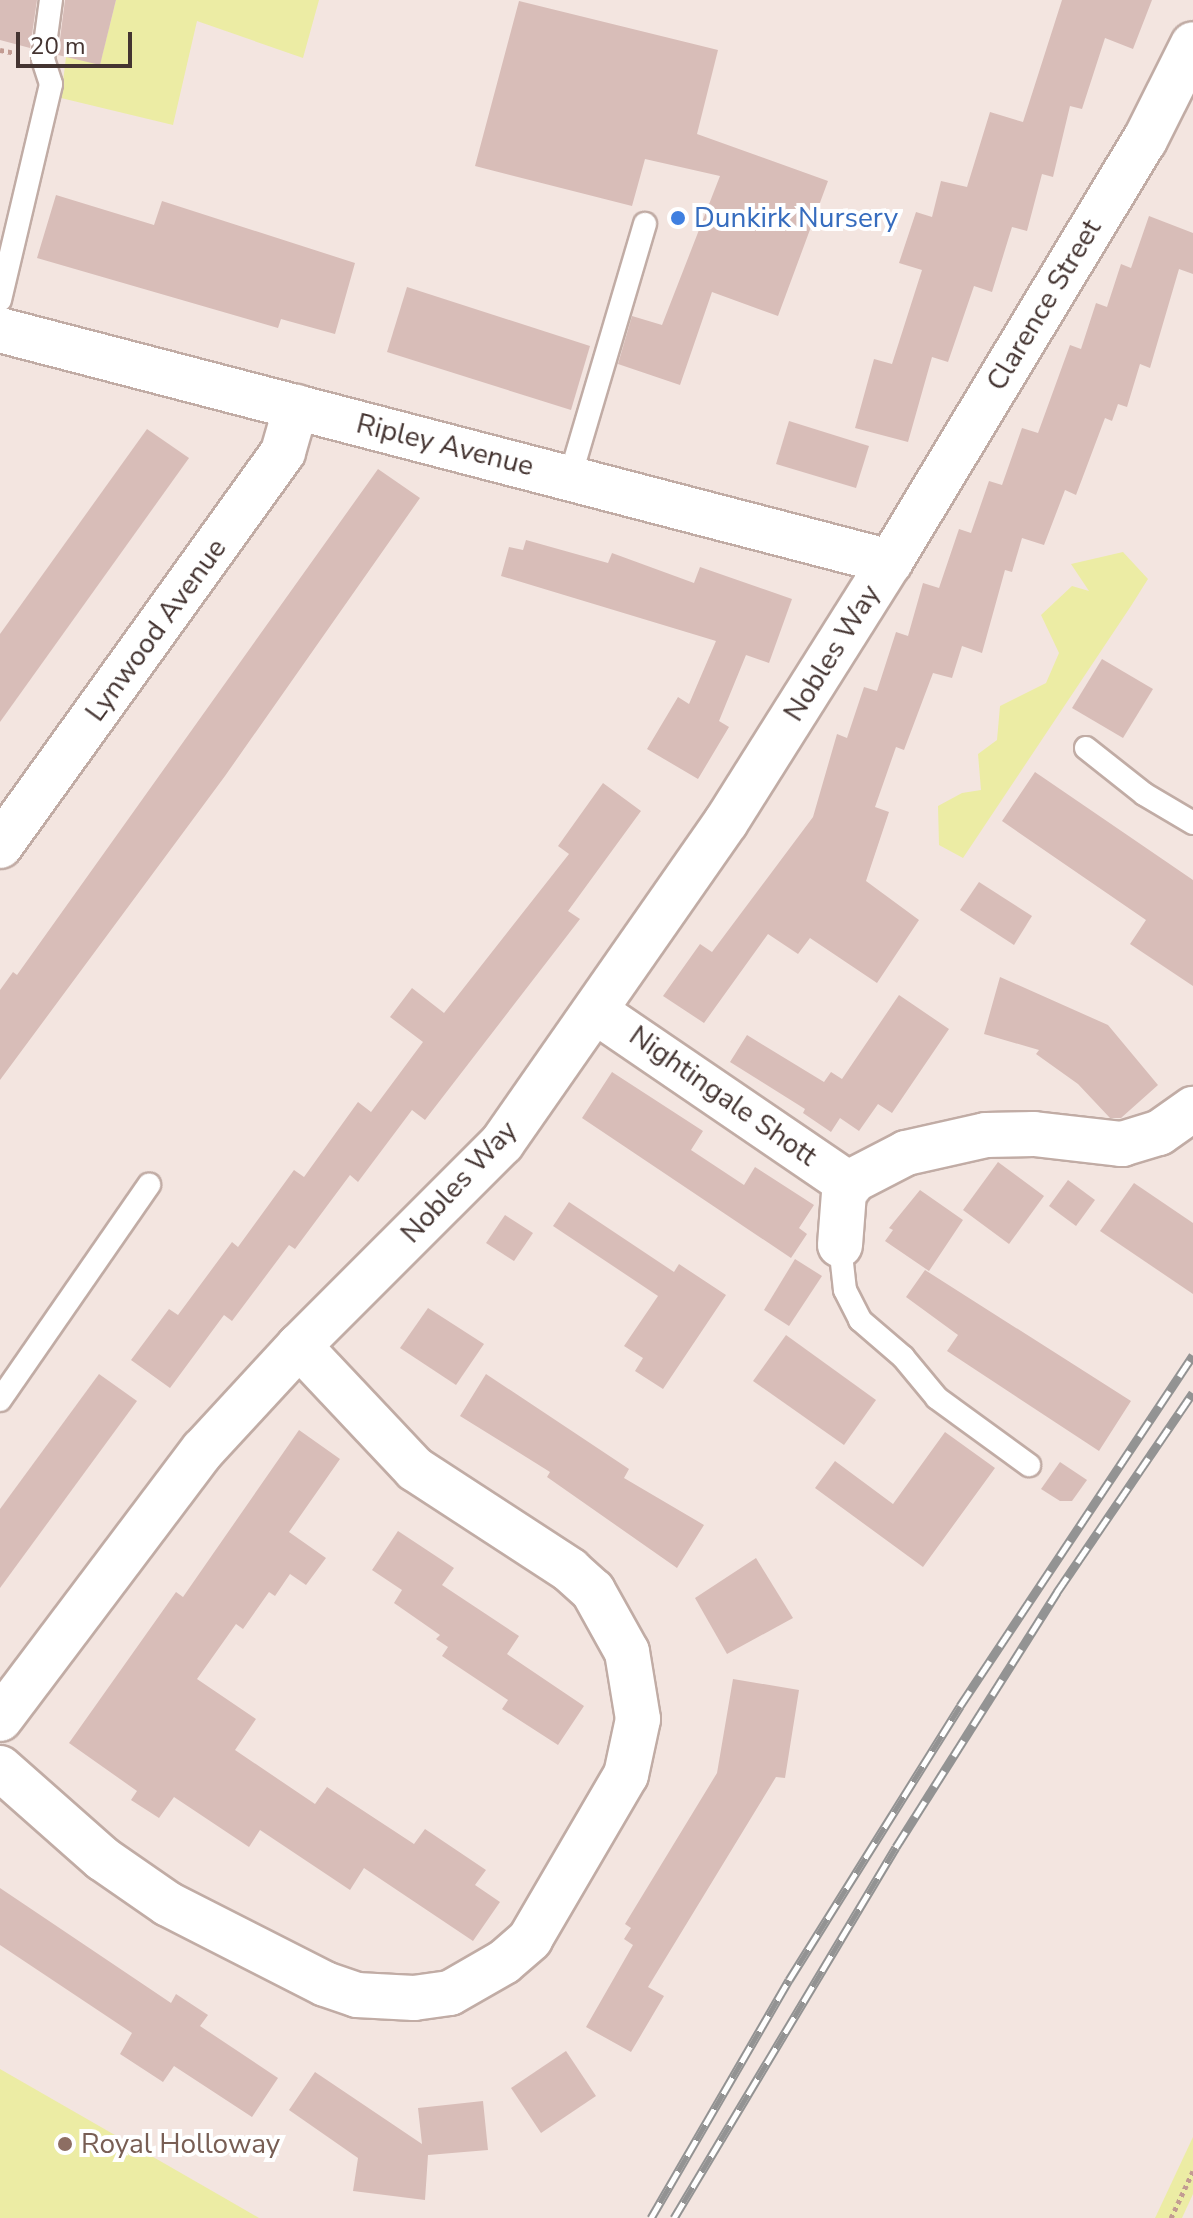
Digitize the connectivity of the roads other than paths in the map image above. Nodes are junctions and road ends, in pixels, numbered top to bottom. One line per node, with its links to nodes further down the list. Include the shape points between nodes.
1 (51, 0): 4 (lane, via 43,59 51,84)
2 (1193, 44): 8 (street, Clarence Street, via 1145,140)
3 (645, 224): 7 (lane)
4 (0, 300)
5 (0, 330): 6 (street, Ripley Avenue)
6 (296, 407): 7 (street, Ripley Avenue); 11 (street, Lynwood Avenue, via 283,452)
7 (570, 477): 8 (street, Ripley Avenue)
8 (890, 562): 12 (street, Nobles Way, via 726,822)
9 (1086, 748): 10 (lane, via 1144,794)
10 (1193, 823)
11 (0, 846)
12 (595, 1011): 15 (street, Nightingale Shott); 17 (street, Nobles Way, via 502,1143)
13 (1193, 1109): 15 (street, via 1159,1133 1122,1144 1082,1144 1034,1134 955,1139 875,1167)
14 (149, 1185): 18 (lane)
15 (850, 1185): 16 (street, via 844,1193)
16 (840, 1245): 19 (lane, via 845,1290 860,1320 903,1357 937,1398)
17 (299, 1346): 20 (street, Nobles Way, via 203,1450); 21 (street, via 415,1469 570,1570 593,1591 627,1652 638,1719 626,1775 530,1939 504,1962 450,1993 414,1998 357,1995 283,1964 141,1887)
18 (0, 1400)
19 (1029, 1465)
20 (0, 1719)
21 (0, 1768)

